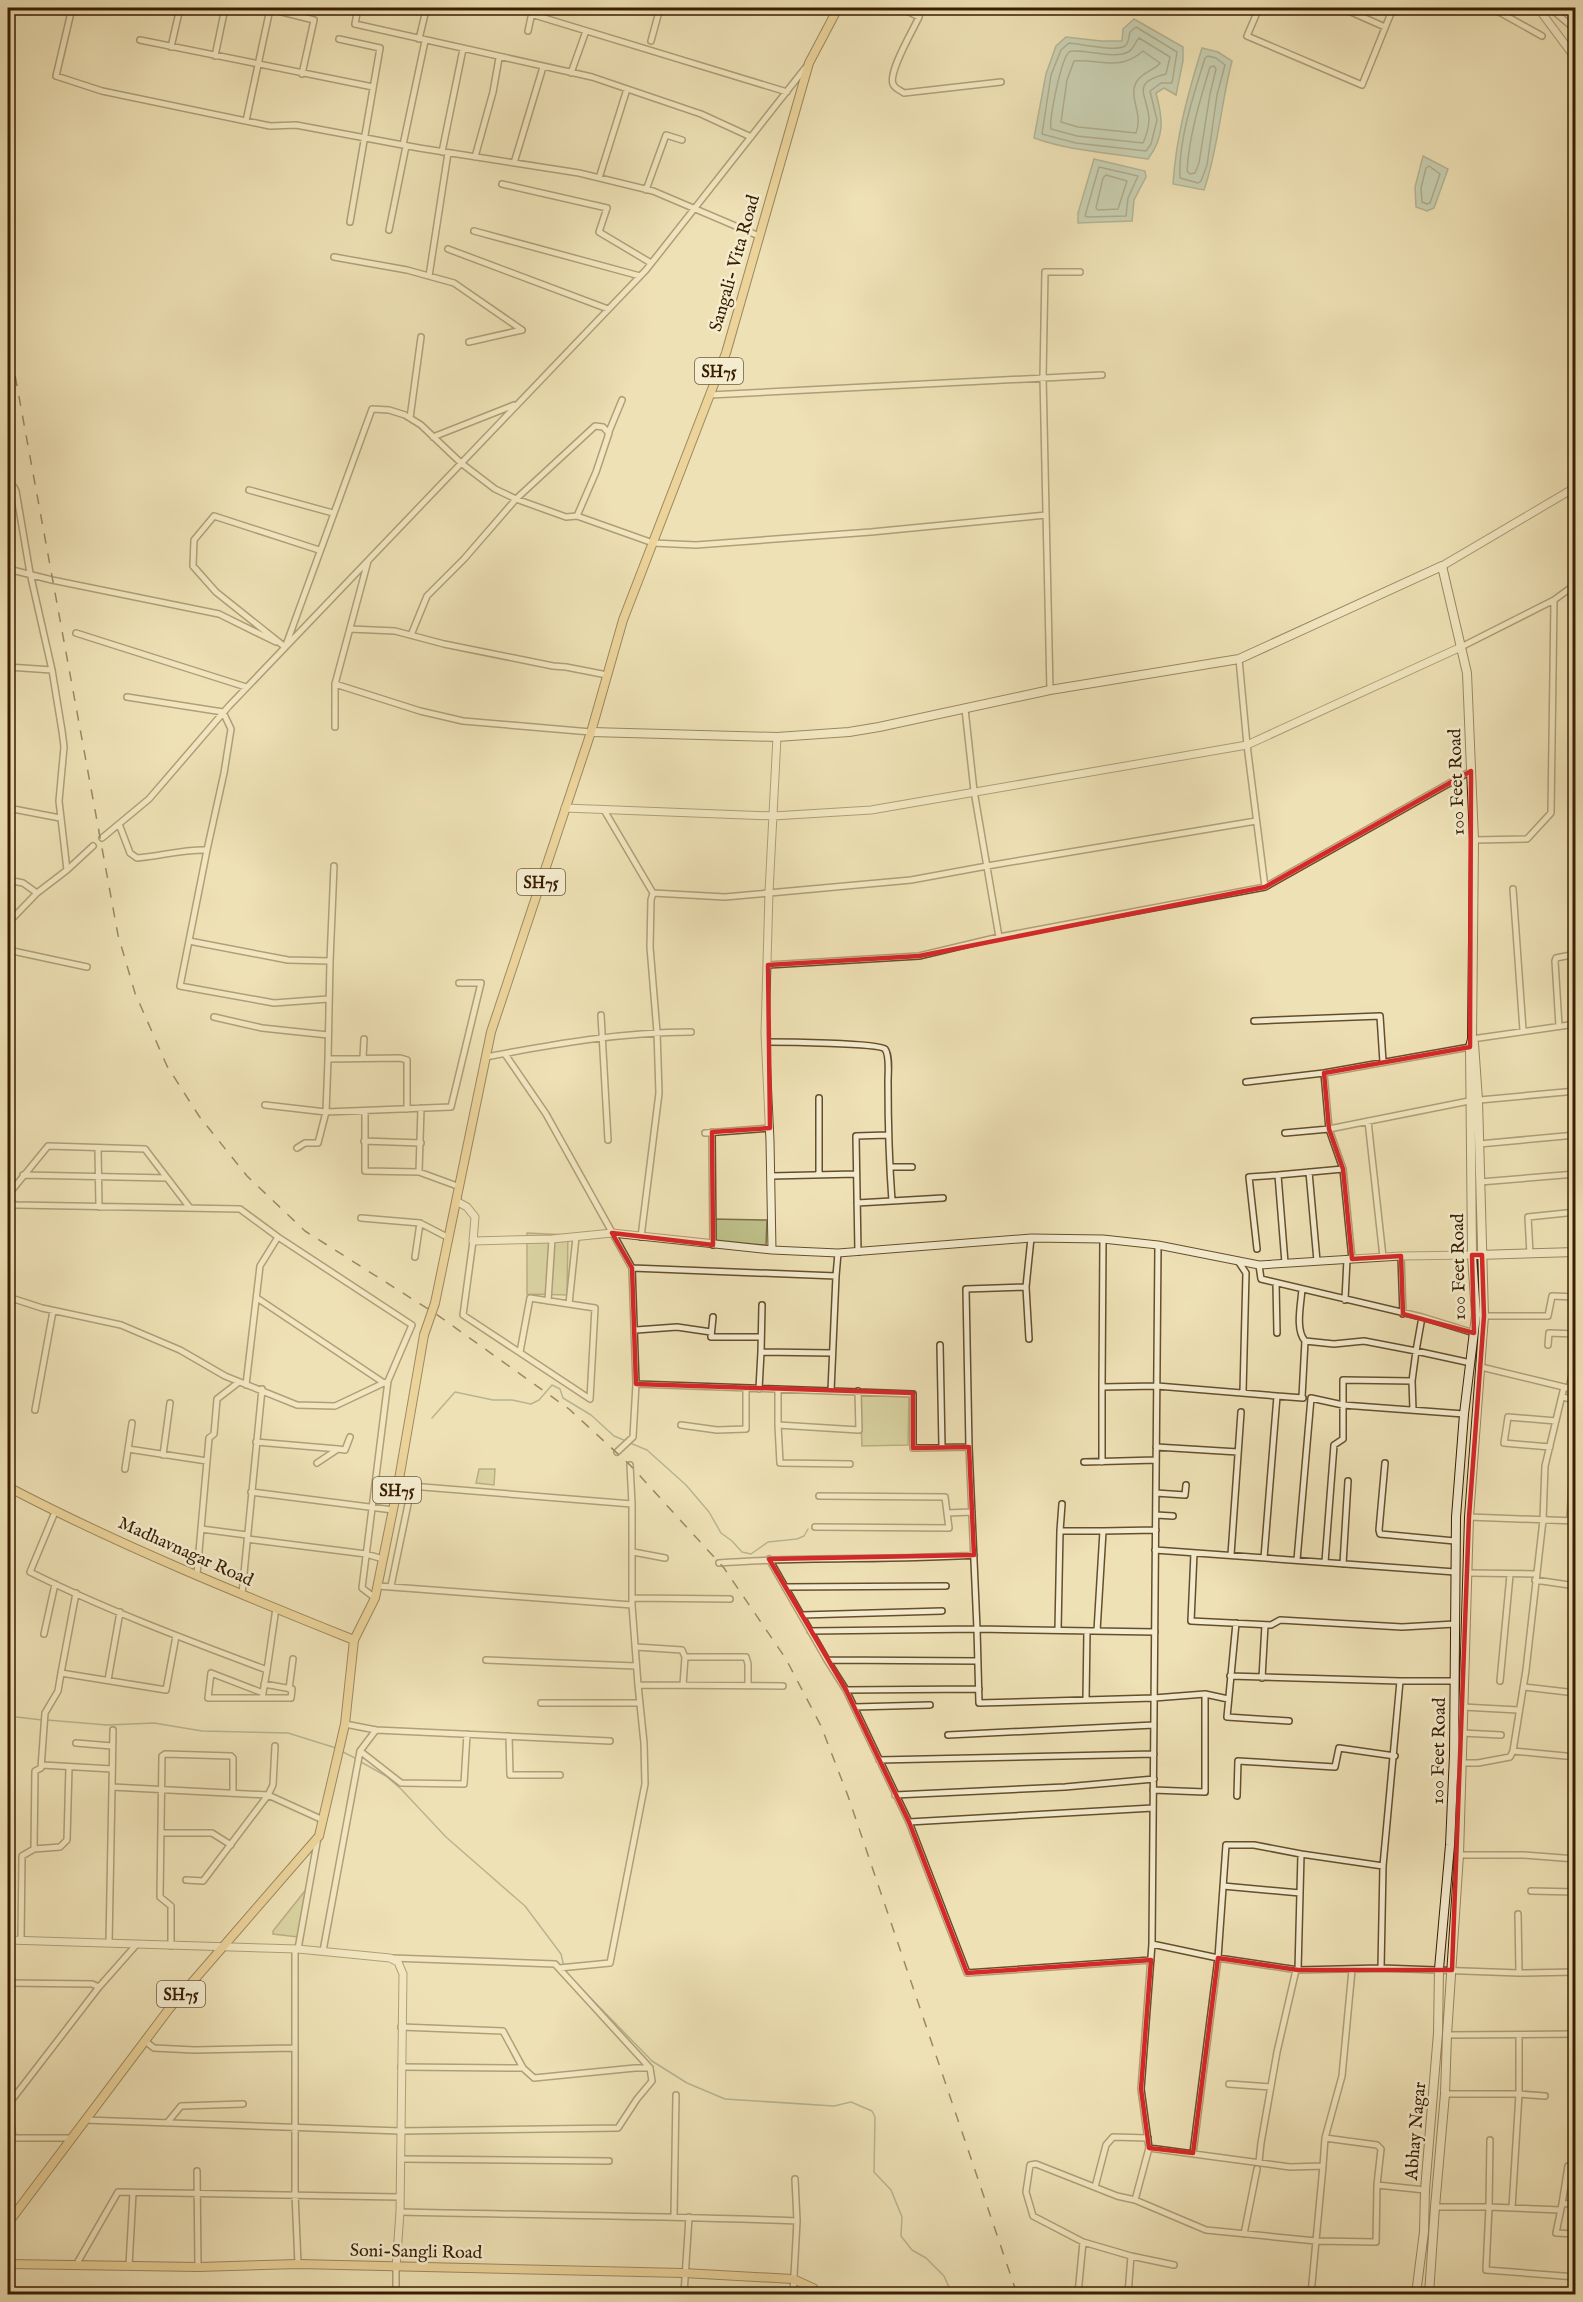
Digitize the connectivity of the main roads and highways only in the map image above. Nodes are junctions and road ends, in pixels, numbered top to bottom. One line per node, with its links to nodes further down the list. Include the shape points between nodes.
1 (834, 9): 2 (main road, Sangali- Vita Road / SH75, via 809,63 726,353 623,620)
2 (591, 732): 3 (main road, 100 Feet Road, via 777,737 879,728 1050,690 1239,659 1443,566 1467,673 1474,840); 8 (main road, SH75, bridge, via 491,1032 435,1303 424,1335 378,1586)
3 (1474, 1100): 5 (main road, 100 Feet Road); 6 (main road)
4 (1575, 1252): 6 (main road)
5 (1472, 1255): 6 (main road); 9 (main road, 100 Feet Road, via 1476,1315 1455,1541 1450,1845)
6 (1482, 1255): 14 (main road, via 1484,1316 1469,1517 1459,1855)
7 (8, 1487): 8 (main road, Madhavnagar Road, via 55,1512)
8 (354, 1640): 10 (main road, SH75, via 345,1724 319,1836 169,2009)
9 (1439, 1969): 13 (main road, Abhay Nagar, via 1424,2232)
10 (8, 2223)
11 (8, 2264): 12 (main road, Soni-Sangli Road, via 298,2264 684,2273 793,2279)
12 (819, 2295)
13 (1416, 2295)
14 (1430, 2295)

